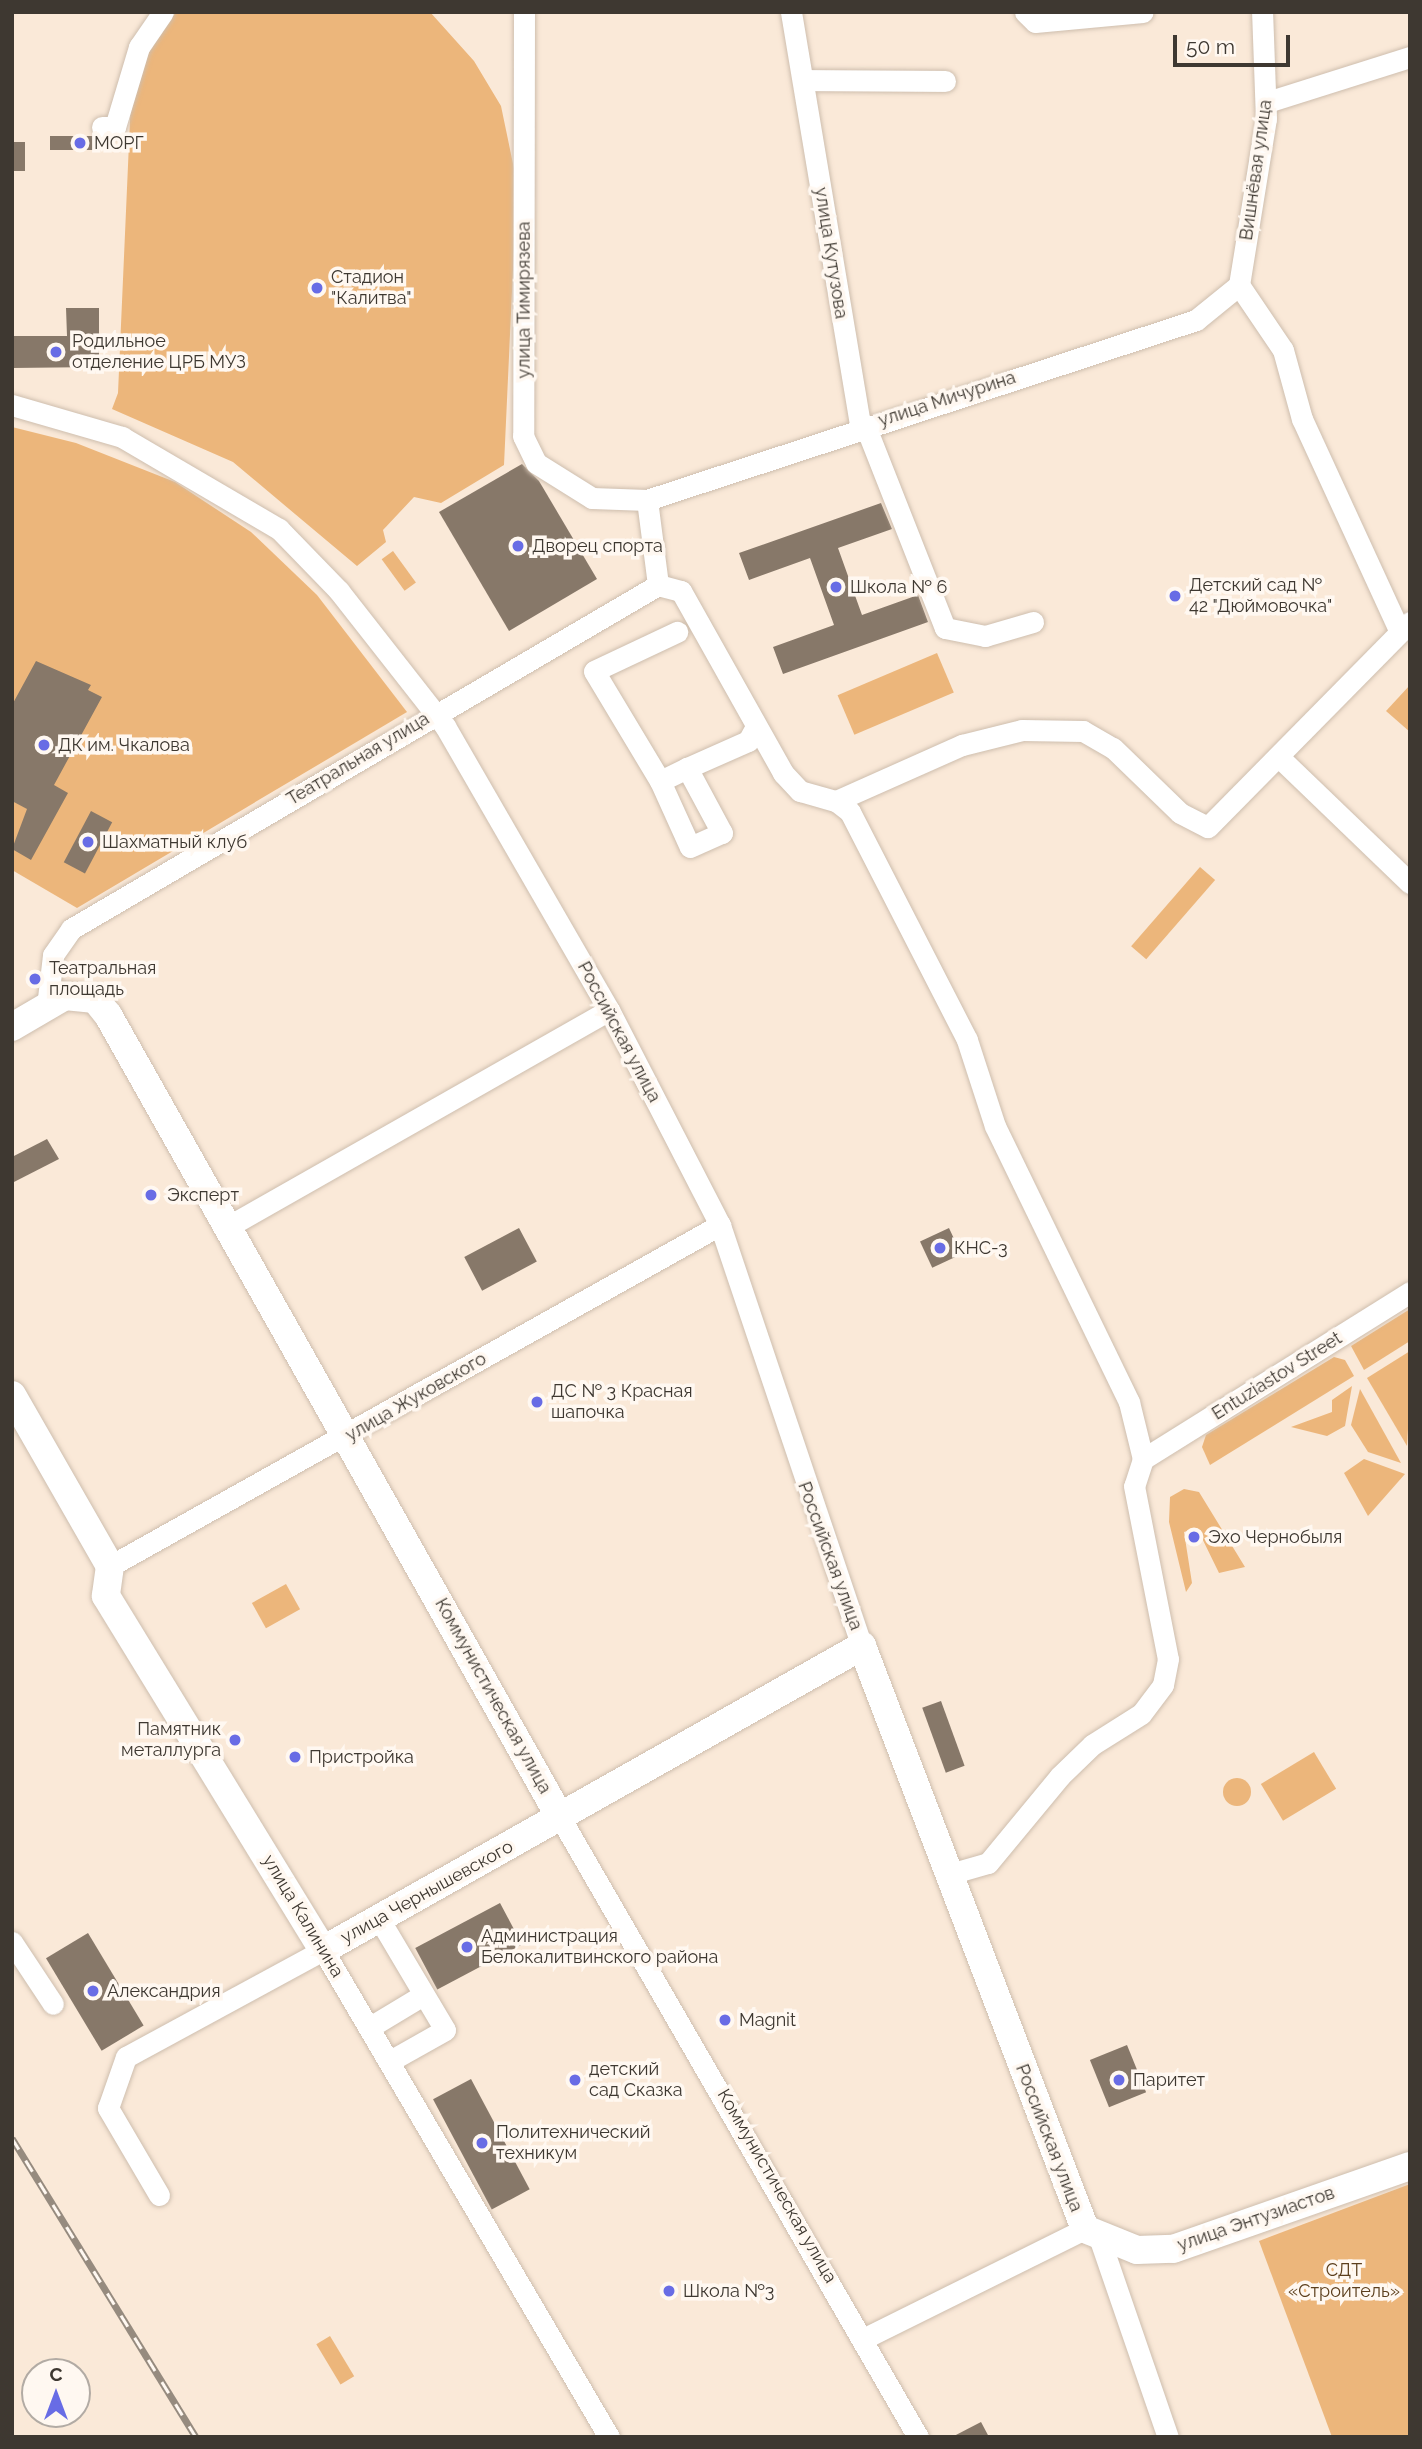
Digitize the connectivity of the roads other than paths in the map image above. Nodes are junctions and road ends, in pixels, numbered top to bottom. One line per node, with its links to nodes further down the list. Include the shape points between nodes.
1 (163, 12): 11 (street, via 139,47 116,127)
2 (524, 12): 15 (street, улица Тимирязева, via 523,436 536,463 592,498)
3 (791, 12): 8 (street, улица Кутузова)
4 (1025, 12): 5 (street, via 1035,22)
5 (1143, 12)
6 (1262, 12): 10 (street, Вишнёвая улица)
7 (1410, 57): 10 (street)
8 (803, 80): 9 (street); 14 (street, улица Кутузова)
9 (945, 81)
10 (1267, 102): 12 (street, Вишнёвая улица)
11 (102, 127)
12 (1239, 285): 14 (street, улица Мичурина, via 1196,320); 18 (street, via 1283,350 1302,419)
13 (12, 405): 20 (street, Российская улица, via 122,437 279,529 339,591)
14 (862, 426): 15 (street, улица Мичурина); 17 (street, улица Кутузова, via 945,628 985,636)
15 (647, 499): 16 (street)
16 (659, 585): 20 (street, Театральная улица); 21 (street, via 681,592)
17 (1033, 622)
18 (1404, 626): 22 (street, via 1348,678)
19 (677, 632): 24 (street, via 594,671)
20 (436, 713): 27 (street, Театральная улица, via 61,938 53,955); 28 (street, Российская улица)
21 (754, 730): 23 (street, via 748,741); 25 (street, via 800,791)
22 (1281, 759): 25 (street, via 1208,827 1181,813 1113,748 1083,731 1022,730 962,745); 26 (street)
23 (687, 768): 24 (street); 24 (street, via 722,833 690,847)
24 (660, 781)
25 (836, 801): 35 (street, via 850,812 967,1040 995,1126 1129,1402)
26 (1410, 883)
27 (47, 1007): 29 (main road); 31 (main road, Коммунистическая улица, via 65,996 95,999)
28 (609, 1010): 30 (street, Российская улица); 31 (street)
29 (12, 1027)
30 (720, 1225): 34 (street, улица Жуковского); 37 (street, Российская улица)
31 (229, 1226): 34 (main road, Коммунистическая улица)
32 (1410, 1292): 35 (street, Entuziastov Street)
33 (12, 1395): 36 (main road)
34 (349, 1435): 36 (street, улица Жуковского); 38 (main road, Коммунистическая улица)
35 (1143, 1459): 39 (street, via 1134,1486 1166,1648 1163,1685 1141,1714 1091,1745 1060,1776 988,1863)
36 (110, 1566): 42 (main road, улица Калинина, via 106,1596)
37 (862, 1646): 38 (main road, улица Чернышевского); 39 (main road, Российская улица)
38 (561, 1819): 40 (main road, улица Чернышевского); 50 (street, Коммунистическая улица)
39 (950, 1874): 49 (main road, Российская улица)
40 (378, 1917): 42 (main road, улица Чернышевского); 43 (street)
41 (12, 1942): 44 (street)
42 (323, 1950): 45 (street, улица Калинина); 48 (street, улица Чернышевского, via 125,2057 108,2108)
43 (423, 1995): 45 (street); 46 (street, via 445,2030)
44 (52, 2004)
45 (370, 2027): 46 (street, улица Калинина)
46 (390, 2061): 51 (street, улица Калинина)
47 (1410, 2166): 49 (main road, улица Энтузиастов, via 1173,2249 1137,2250)
48 (159, 2195)
49 (1092, 2235): 50 (street); 53 (street, Российская улица)
50 (865, 2338): 52 (street, Коммунистическая улица)
51 (609, 2437)
52 (918, 2437)
53 (1168, 2437)

